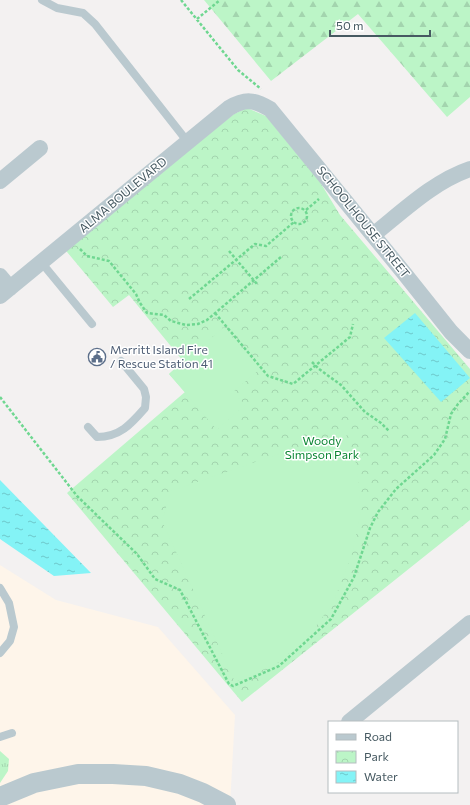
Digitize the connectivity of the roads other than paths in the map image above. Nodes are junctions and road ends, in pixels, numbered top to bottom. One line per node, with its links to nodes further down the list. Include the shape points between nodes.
1 (42, 0): 3 (lane, via 57,8 83,13 95,24)
2 (251, 101): 3 (street, ALMA BOULEVARD, via 240,102 229,108); 7 (street, SCHOOLHOUSE STREET, via 270,109)
3 (187, 141): 8 (street, ALMA BOULEVARD)
4 (40, 148): 6 (street)
5 (470, 170): 7 (street, via 430,190)
6 (0, 181)
7 (373, 235): 11 (street, SCHOOLHOUSE STREET, via 451,332)
8 (41, 262): 9 (street, ALMA BOULEVARD); 10 (lane)
9 (3, 287)
10 (92, 324)
11 (470, 351)
12 (121, 361): 13 (lane, via 144,389 145,408 123,431 107,437 97,437)
13 (88, 427)
14 (0, 588): 16 (lane, via 10,603 14,627 10,640)
15 (470, 623): 17 (street)
16 (0, 653)
17 (351, 721)
18 (12, 733): 19 (lane)
19 (0, 737)
20 (0, 797): 21 (street, via 34,784 78,774 113,774 146,776 180,784)
21 (226, 805)

